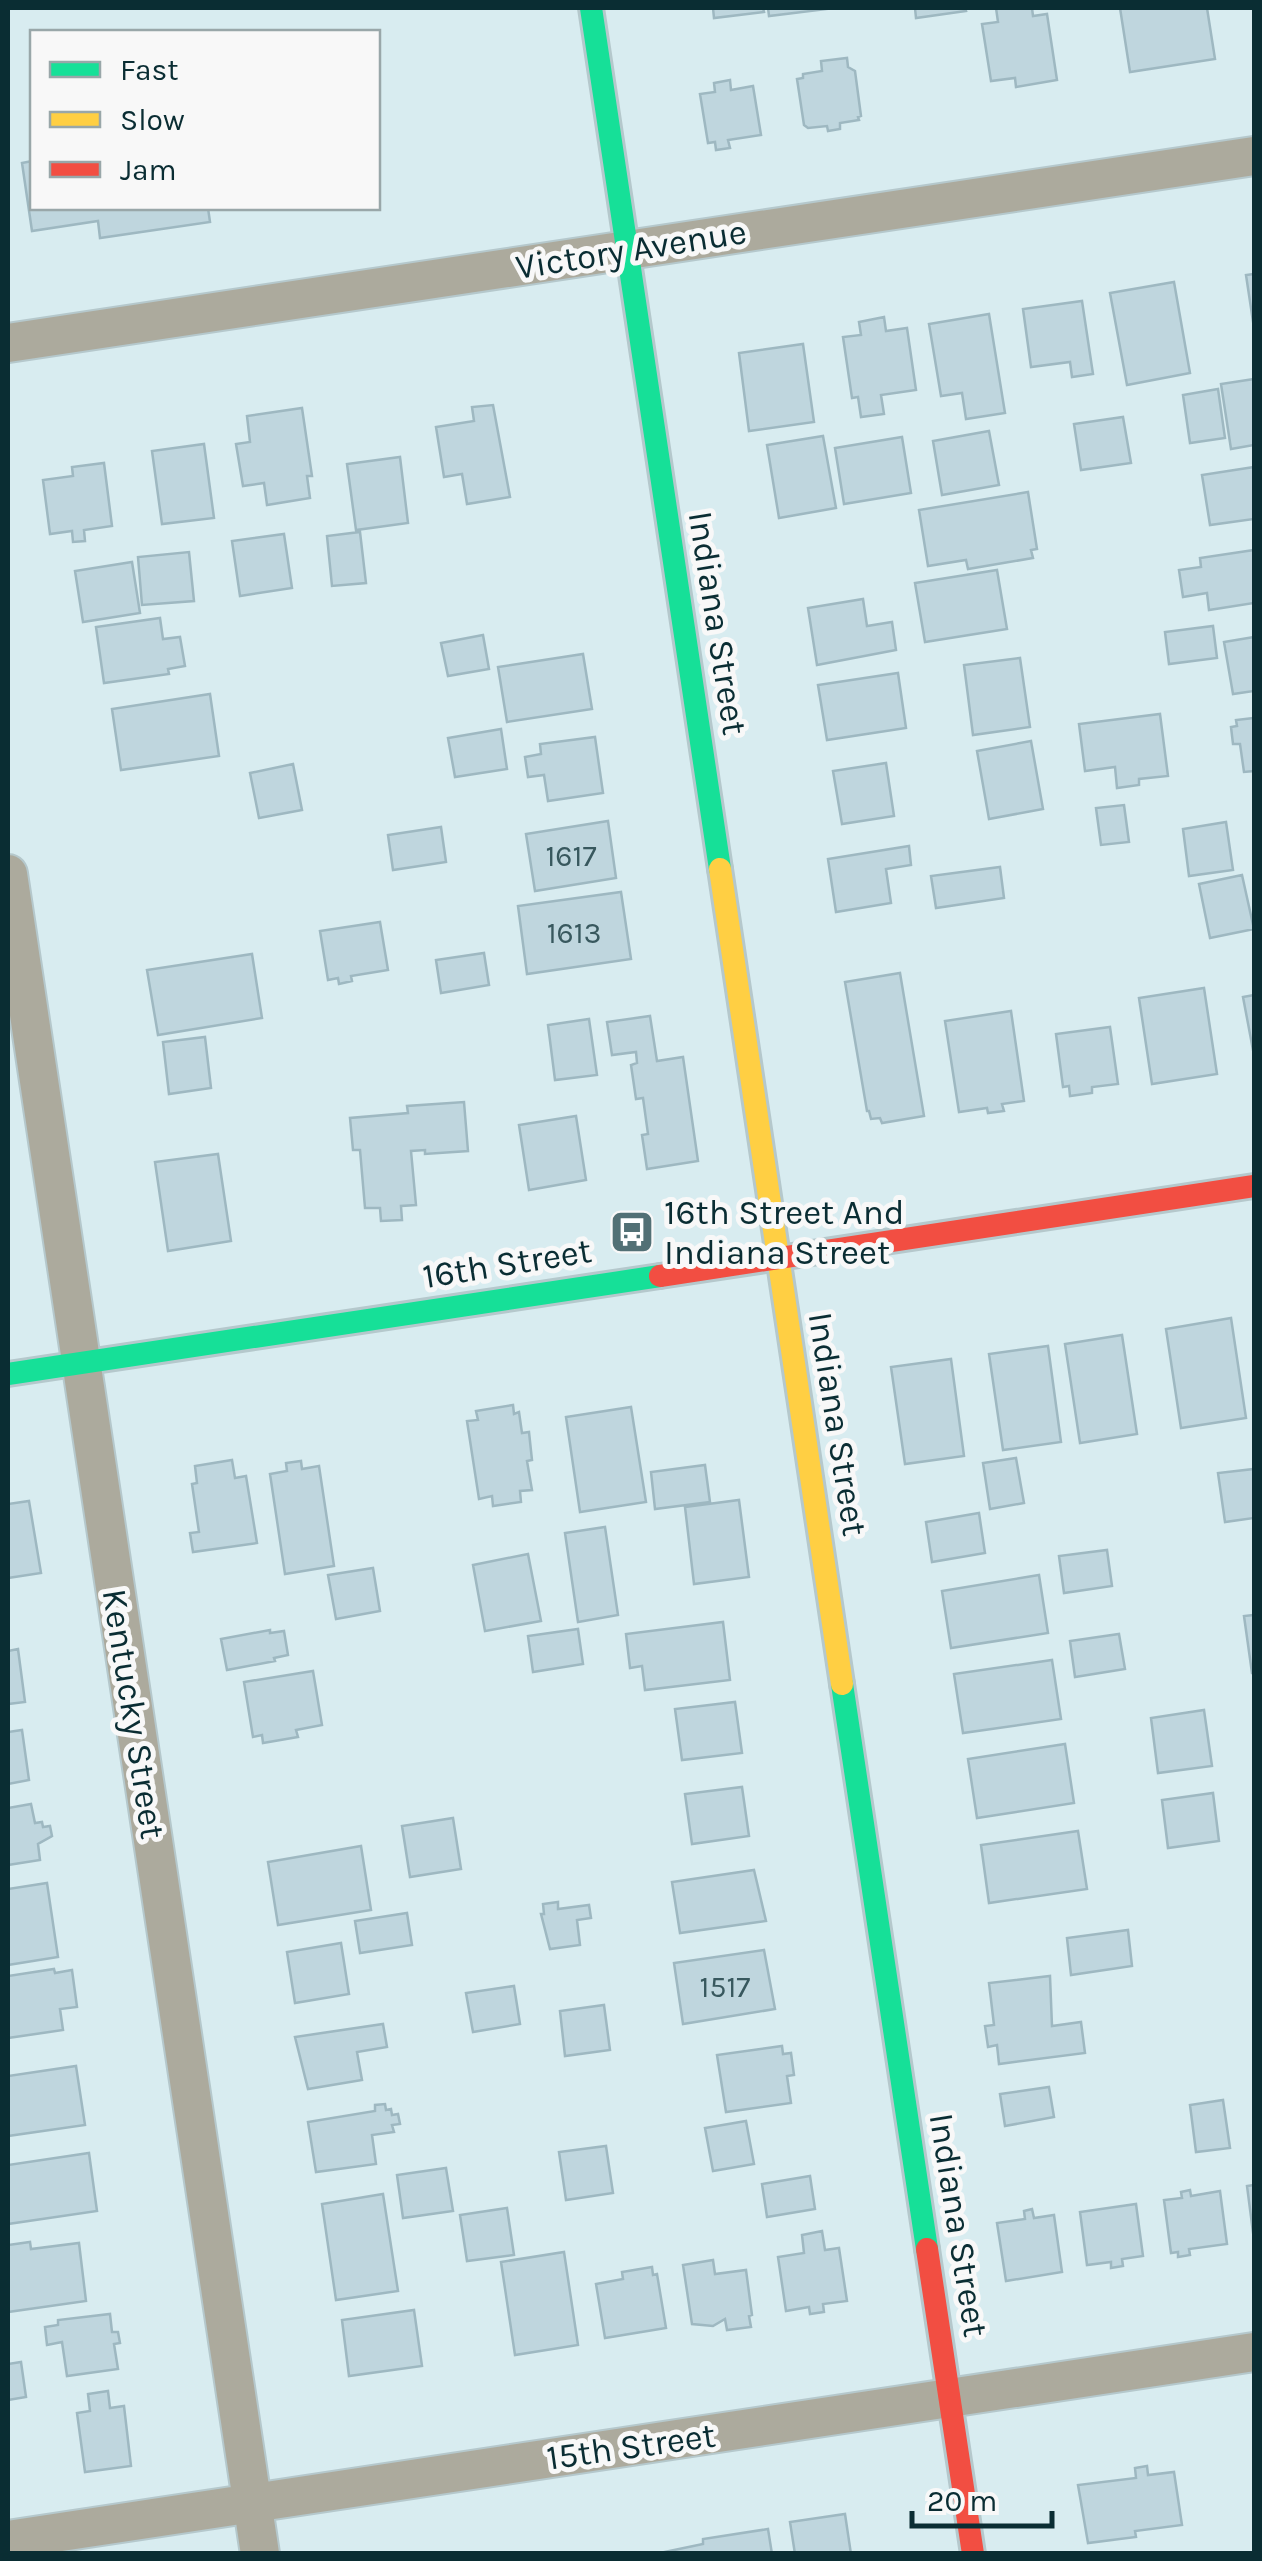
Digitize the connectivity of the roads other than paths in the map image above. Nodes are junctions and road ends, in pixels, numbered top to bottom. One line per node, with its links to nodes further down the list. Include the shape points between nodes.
1 (591, 8): 3 (street, Indiana Street)
2 (1254, 156): 3 (street, Victory Avenue)
3 (626, 250): 4 (street, Victory Avenue); 7 (street, Indiana Street)
4 (8, 343)
5 (8, 874): 8 (street, Kentucky Street)
6 (1254, 1186): 7 (street, 16th Street)
7 (778, 1258): 8 (street, 16th Street); 11 (street, Indiana Street)
8 (81, 1363): 9 (street, 16th Street); 12 (street, Kentucky Street)
9 (8, 1374)
10 (1254, 2352): 11 (street, 15th Street)
11 (950, 2398): 12 (street, 15th Street); 15 (street, Indiana Street)
12 (252, 2503): 13 (street, 15th Street); 14 (street, Kentucky Street)
13 (8, 2540)
14 (260, 2554)
15 (973, 2554)

